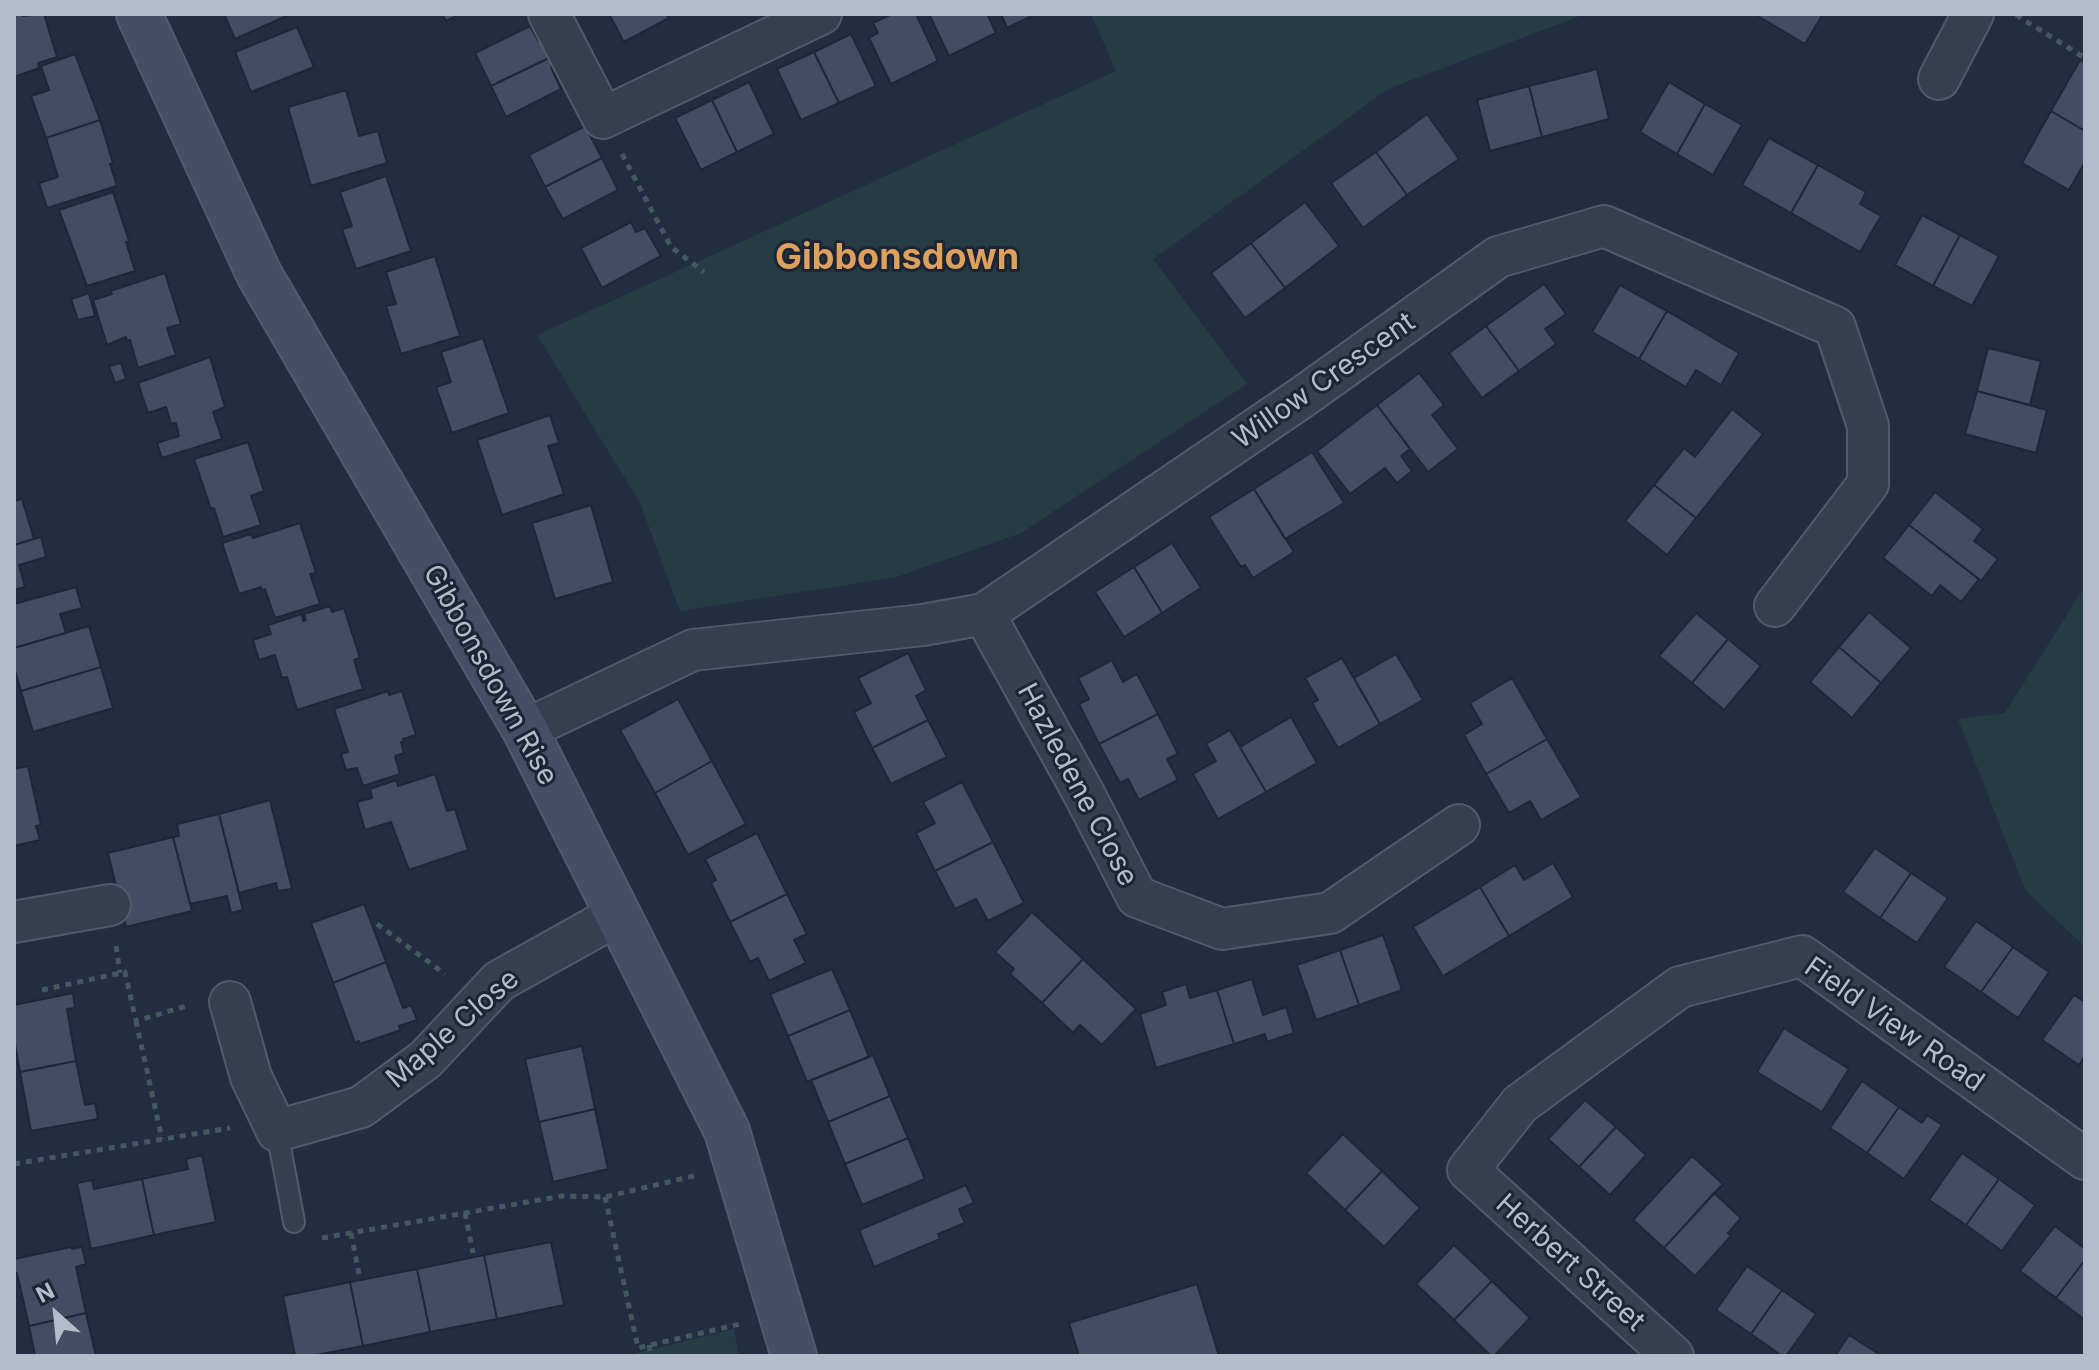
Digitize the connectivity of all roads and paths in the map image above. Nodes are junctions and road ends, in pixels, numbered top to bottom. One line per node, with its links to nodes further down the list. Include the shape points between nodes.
1 (139, 14): 12 (street, Gibbonsdown Rise, via 259,274)
2 (549, 14): 8 (street)
3 (821, 14): 8 (street)
4 (1973, 14): 7 (street)
5 (2015, 14): 6 (path)
6 (2085, 58)
7 (1939, 79)
8 (603, 118): 9 (path, via 671,247)
9 (704, 272)
10 (1775, 606): 11 (street, Willow Crescent, via 1868,484 1868,426 1835,327 1604,226 1498,257)
11 (984, 614): 12 (street, Willow Crescent, via 693,650); 13 (street, Hazledene Close, via 1137,897 1222,929 1330,913)
12 (525, 730): 15 (street, Gibbonsdown Rise)
13 (1459, 825)
14 (110, 905): 16 (street)
15 (619, 914): 19 (street, Maple Close, via 499,981); 26 (street, Gibbonsdown Rise, via 727,1131)
16 (14, 922)
17 (377, 924): 19 (path)
18 (42, 990): 21 (path, via 125,972)
19 (481, 1001): 22 (street, Maple Close, via 426,1059 361,1107)
20 (230, 1002): 21 (path, via 228,994); 22 (street, via 251,1077)
21 (136, 1021): 23 (path)
22 (277, 1131): 23 (path, via 250,1125); 30 (lane)
23 (162, 1139): 25 (path)
24 (2085, 1159): 27 (street, Field View Road, via 1802,956 1680,987 1520,1104)
25 (14, 1164)
26 (737, 1166): 28 (path); 34 (street, Gibbonsdown Rise)
27 (1468, 1170): 38 (street, Herbert Street)
28 (605, 1197): 29 (path, via 562,1196); 35 (path, via 638,1348)
29 (465, 1213): 31 (path); 32 (path)
30 (294, 1222): 31 (path, via 309,1240)
31 (351, 1233): 33 (path)
32 (473, 1253)
33 (359, 1274)
34 (782, 1315): 35 (path); 37 (street, Gibbonsdown Rise)
35 (649, 1345): 36 (path)
36 (651, 1356)
37 (794, 1356)
38 (1673, 1356)

